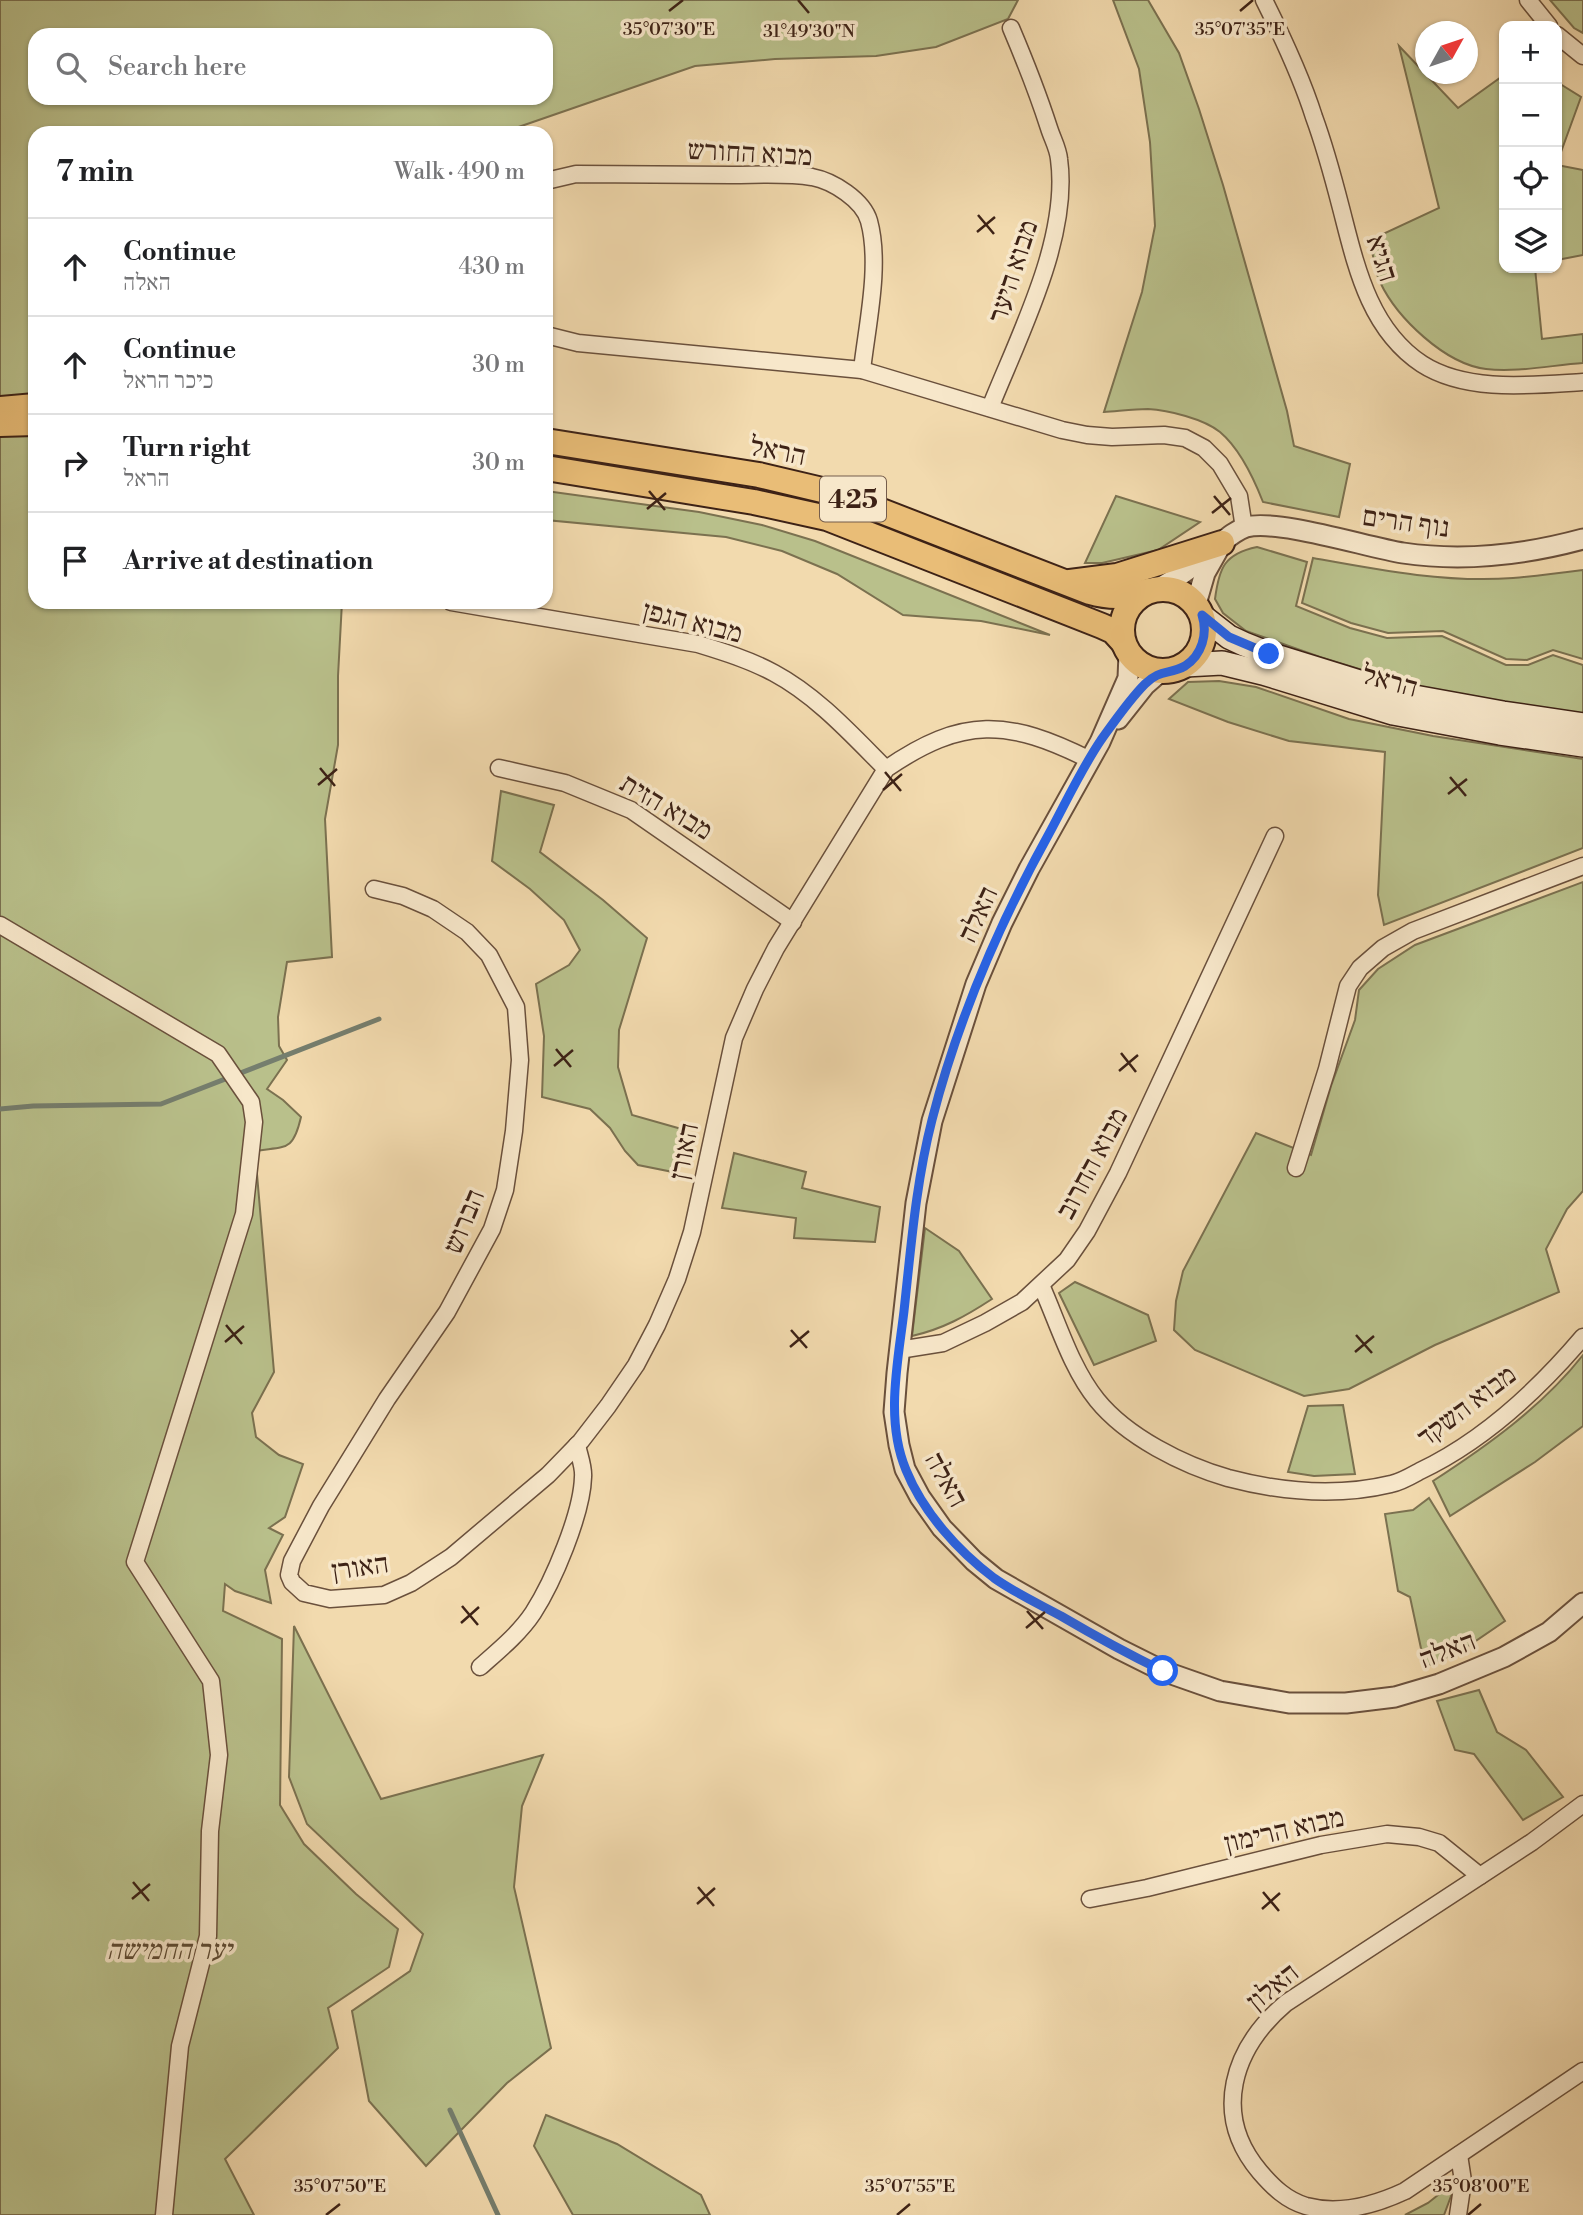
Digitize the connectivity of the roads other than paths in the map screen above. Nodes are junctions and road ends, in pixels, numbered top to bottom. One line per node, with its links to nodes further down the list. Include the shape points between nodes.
1 (1264, 0): 10 (street, הגיא, via 1311,105 1366,296 1399,345 1424,365 1478,383)
2 (1528, 0): 3 (street)
3 (1545, 21)
4 (1011, 28): 12 (street, מבוא היער, via 1059,158 1059,197 1048,264)
5 (1562, 39): 6 (street)
6 (1583, 56)
7 (553, 179): 9 (street, מבוא החורש, via 576,174 779,176 813,177 835,186 856,200 869,219 873,246)
8 (553, 337): 9 (street, via 578,343)
9 (862, 370): 12 (street)
10 (1583, 382)
11 (28, 407): 13 (main road)
12 (990, 408): 18 (street, via 1087,435 1185,438 1204,448 1229,478 1239,496)
13 (0, 409)
14 (0, 424): 15 (main road)
15 (28, 424)
16 (553, 442): 21 (main road, הראל / 425, via 759,475 835,493)
17 (553, 469): 25 (main road, הראל / 425, via 754,502 827,519 1102,626 1113,631)
18 (1244, 528): 19 (street, נוף הרים, via 1266,526 1404,553 1470,557 1528,552); 20 (street)
19 (1583, 539)
20 (1223, 542): 21 (main road, via 1117,576); 22 (street, via 1175,580); 24 (street, via 1205,573)
21 (1066, 583): 22 (main road, הראל / 425, via 1108,597)
22 (1153, 590): 24 (main road, via 1182,593); 25 (main road, via 1129,606 1123,617)
23 (492, 609): 32 (street, מבוא הגפן, via 698,644 735,656 805,693)
24 (1199, 610): 26 (main road, via 1205,635 1202,647 1195,657); 27 (main road, הראל, via 1244,644 1387,691)
25 (1126, 648): 26 (main road, via 1138,663); 28 (street, האלה, via 1128,678)
26 (1173, 668): 28 (street, האלה, via 1144,685); 29 (main road, הראל, via 1222,663 1393,713)
27 (1583, 725)
28 (1100, 742): 30 (street, האלה)
29 (1583, 745)
30 (1090, 760): 32 (street, האורן, via 1051,741 991,729 942,737); 41 (street, האלה, via 1002,923 952,1052 916,1203)
31 (499, 768): 36 (street, מבוא הזית, via 565,783 631,810)
32 (886, 769): 36 (street, האורן)
33 (1275, 836): 39 (street, מבוא החרוב, via 1118,1173 1074,1250)
34 (1583, 866): 38 (street, via 1413,931 1360,968 1348,986)
35 (374, 889): 43 (street, הברוש, via 433,909 467,932 489,955 516,1007 520,1047 514,1131 505,1190 473,1268 321,1506 292,1562 289,1575)
36 (793, 922): 42 (street, האורן, via 754,989 734,1038 706,1174 677,1279 636,1365)
37 (0, 925): 51 (street, via 218,1054 251,1102 254,1122 244,1214 135,1562 211,1681 219,1755 210,1831 208,1936 180,2046)
38 (1296, 1168)
39 (1041, 1285): 40 (street, מבוא השקד, via 1084,1381 1098,1402 1126,1427 1176,1460 1211,1473 1305,1492 1394,1484 1436,1464 1510,1410); 41 (street, מבוא החרוב, via 1022,1302 943,1343)
40 (1583, 1336)
41 (899, 1350): 44 (street, האלה, via 894,1412 899,1445 905,1469 942,1528 996,1579 1119,1650 1186,1679 1220,1691 1289,1703 1395,1698 1504,1657 1549,1632)
42 (577, 1445): 43 (street, האורן, via 495,1522 411,1583 384,1595 357,1599); 45 (street, via 584,1475 578,1512 552,1576 532,1615)
43 (304, 1593)
44 (1583, 1603)
45 (480, 1667)
46 (1583, 1804): 47 (street, האלון)
47 (1480, 1876): 48 (street, מבוא הרימון, via 1439,1843 1387,1834); 50 (street, האלון, via 1269,2018 1252,2037 1241,2062 1233,2106 1235,2129 1256,2168 1285,2197 1307,2206 1359,2207 1384,2201)
48 (1090, 1899)
49 (1583, 2071): 50 (street, האלון)
50 (1459, 2155): 52 (street, via 1463,2181)
51 (164, 2215)
52 (1458, 2215)

